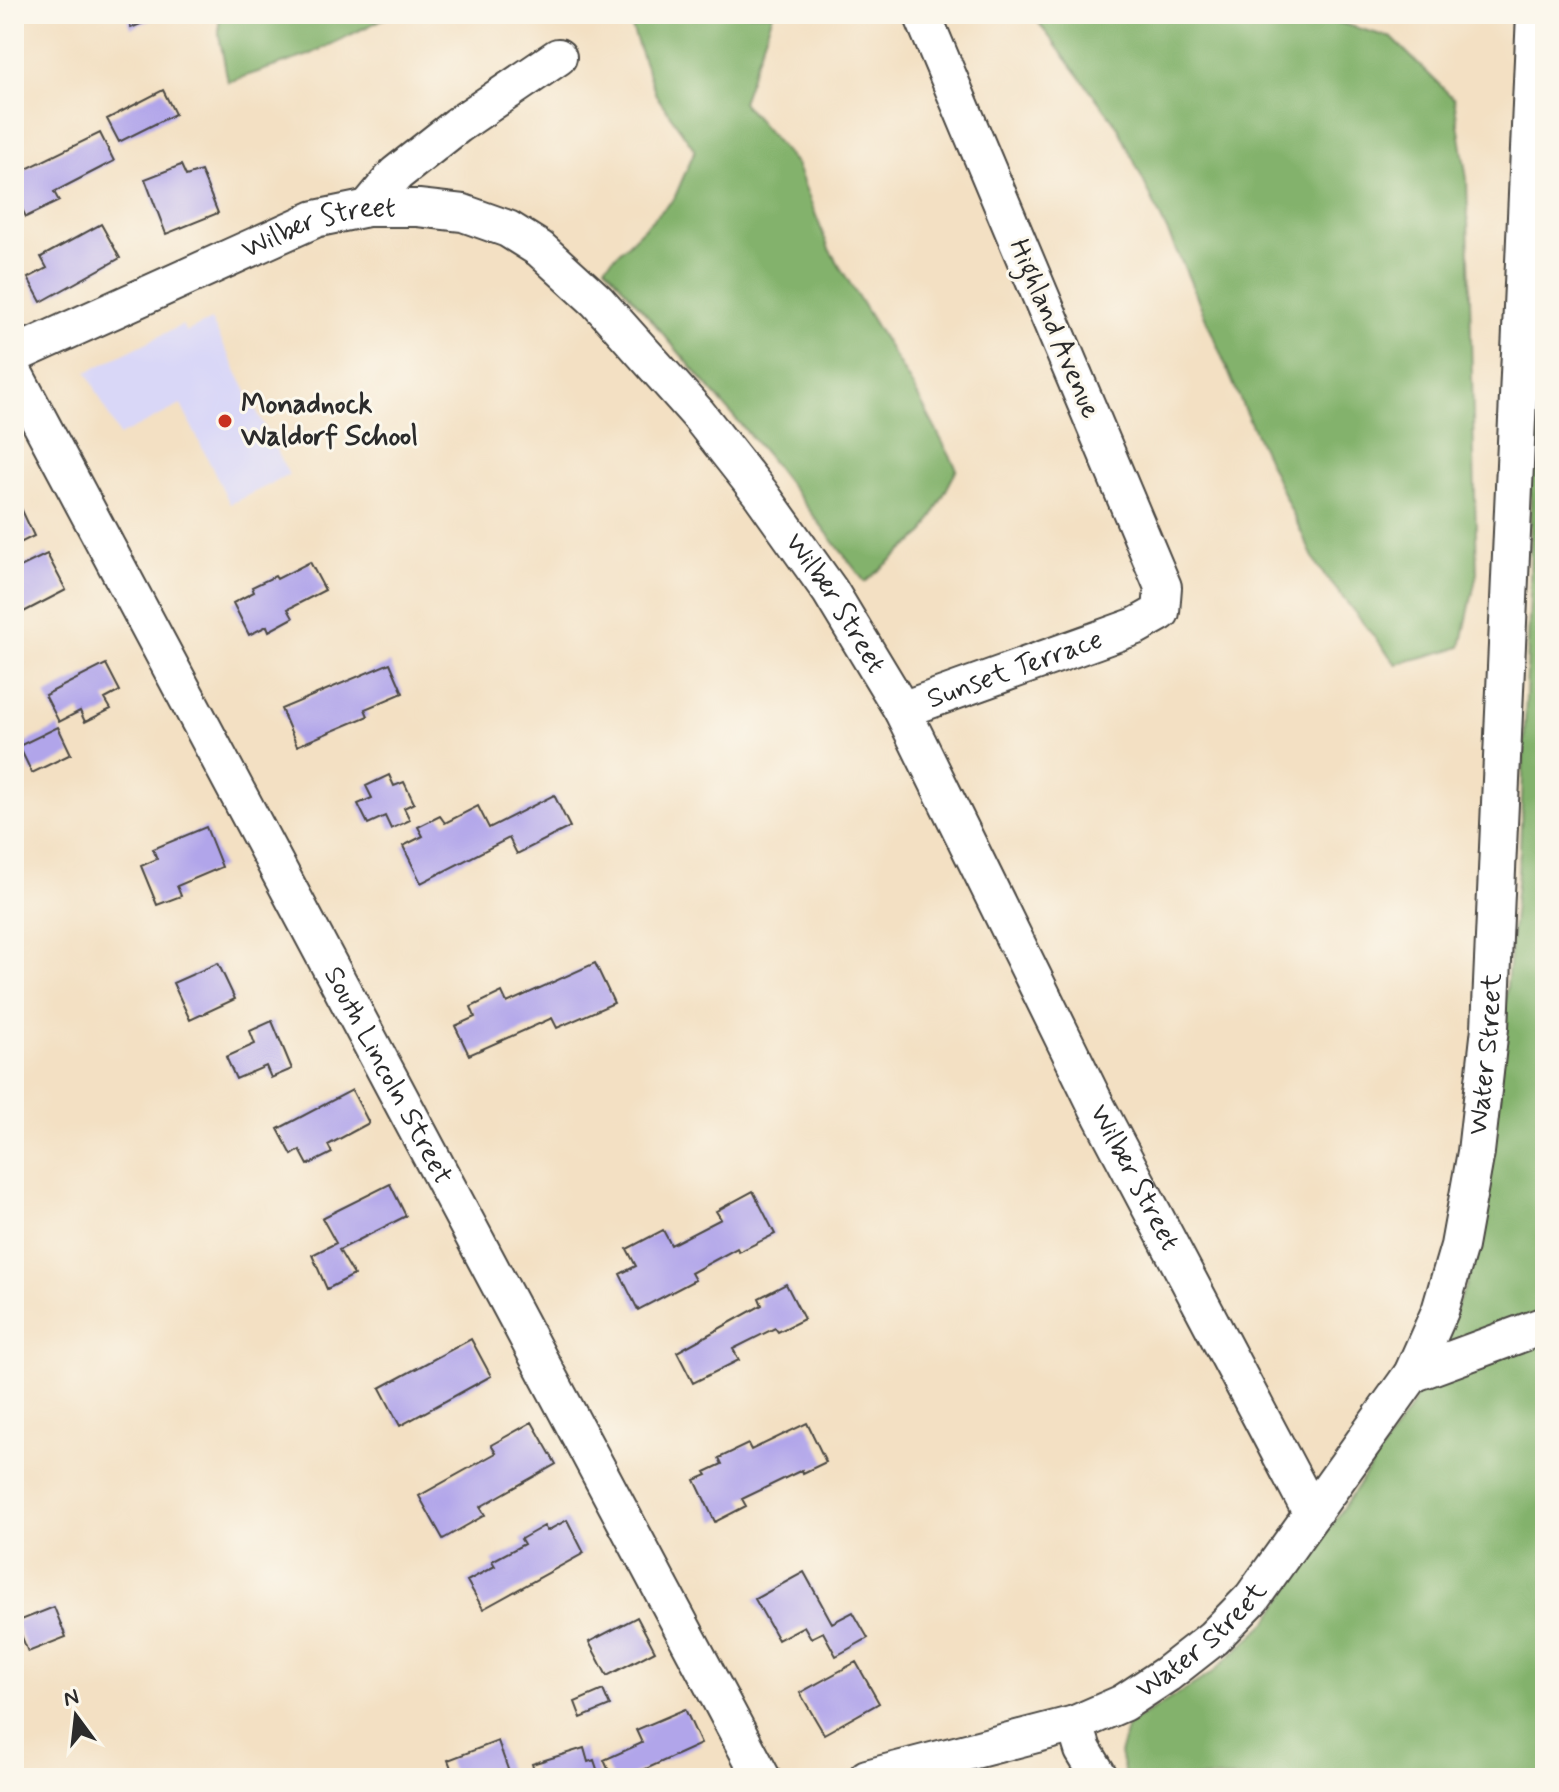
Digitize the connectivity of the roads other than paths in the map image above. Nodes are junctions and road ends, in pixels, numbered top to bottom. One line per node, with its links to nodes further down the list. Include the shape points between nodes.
1 (922, 14): 7 (street, Highland Avenue, via 1163,587 1161,612)
2 (1535, 14): 10 (street, Water Street, via 1490,1028 1459,1246 1440,1311)
3 (558, 57): 4 (street, via 446,134 396,174)
4 (368, 208): 5 (street, Wilber Street, via 315,219); 8 (street, Wilber Street, via 463,213 508,229 540,249 597,301 760,493 830,591)
5 (14, 355)
6 (14, 373): 13 (street, South Lincoln Street)
7 (1129, 629): 8 (street, Sunset Terrace)
8 (902, 710): 11 (street, Wilber Street, via 1097,1107)
9 (1545, 1325): 10 (street)
10 (1412, 1374): 11 (street, Water Street)
11 (1312, 1514): 12 (street, Water Street, via 1252,1598 1213,1638 1123,1703)
12 (1075, 1724): 14 (street, Water Street); 15 (street)
13 (762, 1778)
14 (867, 1778)
15 (1100, 1778)

